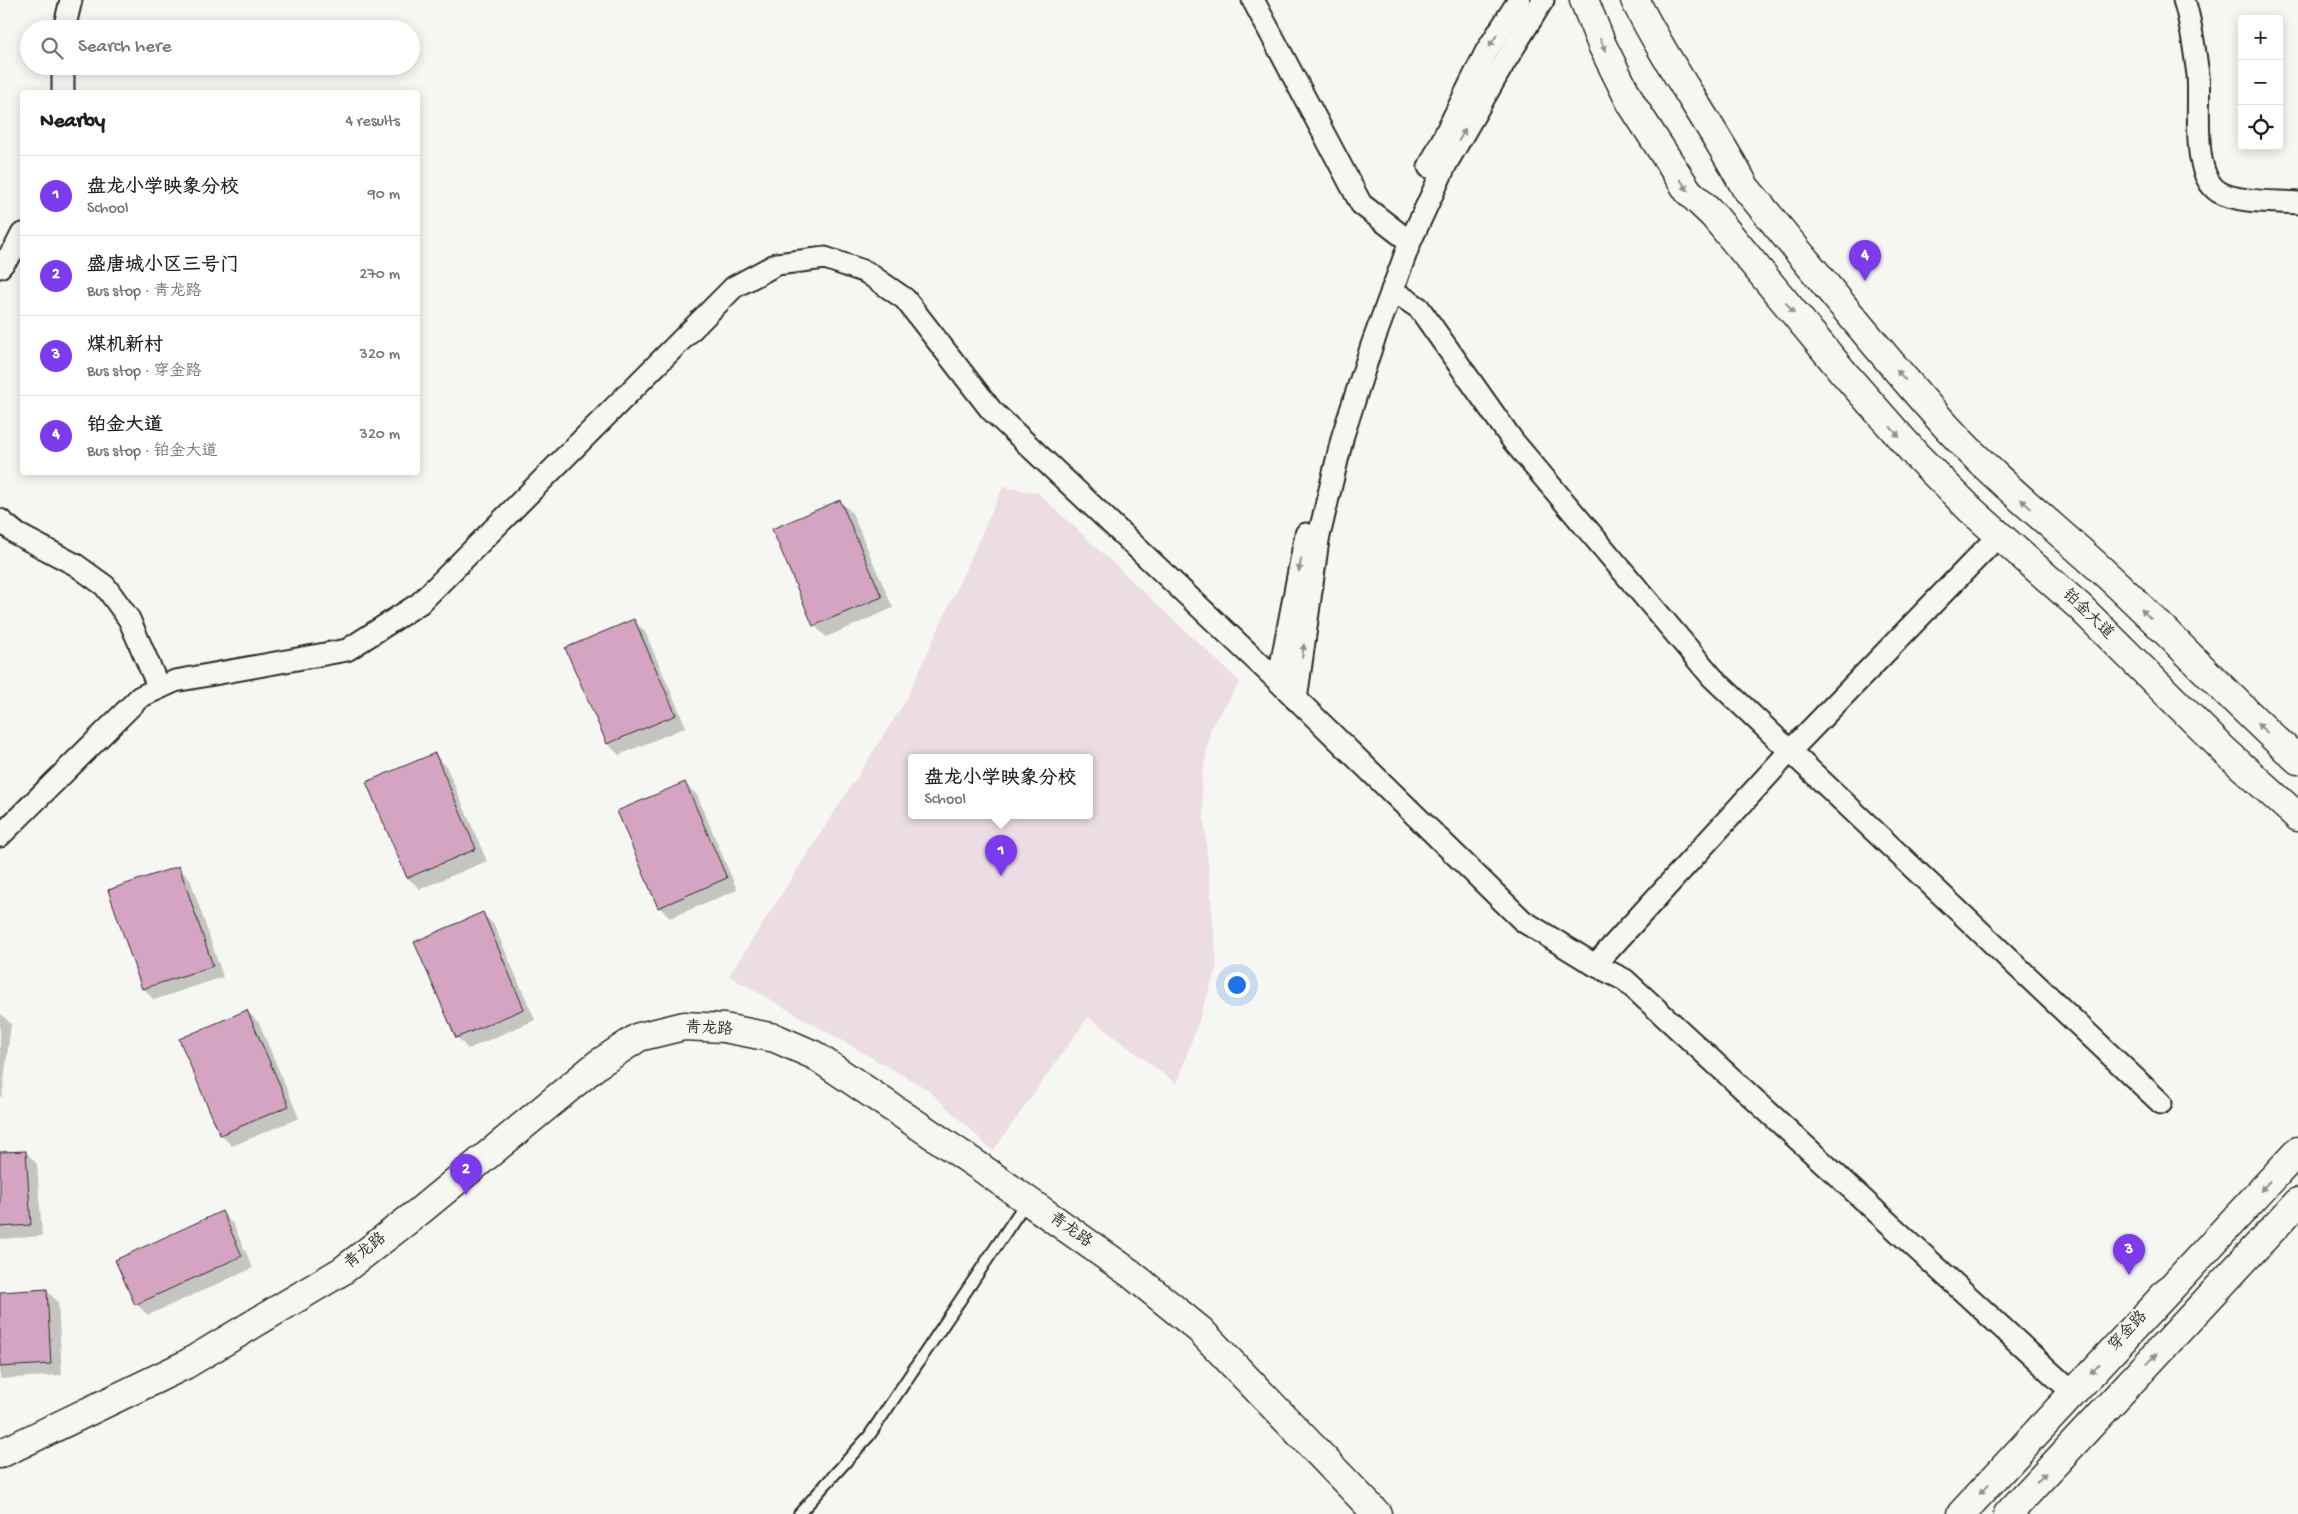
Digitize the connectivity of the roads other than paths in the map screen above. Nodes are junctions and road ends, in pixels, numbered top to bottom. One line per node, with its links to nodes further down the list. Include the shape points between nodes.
1 (71, 0): 8 (street)
2 (1253, 0): 12 (street, via 1361,204)
3 (1519, 0): 12 (street, one-way to 12, via 1486,52)
4 (1543, 0): 12 (street, one-way to 4)
5 (1584, 0): 17 (main road, 铂金大道, one-way to 17, via 1631,103 1688,191 1714,216 1917,456)
6 (1635, 0): 22 (main road, one-way to 6, via 2253,720 2109,577 2000,480 1876,346 1745,187 1675,74)
7 (2184, 0): 11 (street, via 2198,76 2200,153 2204,173 2218,191 2234,198)
8 (66, 20)
9 (63, 75): 10 (street)
10 (62, 90)
11 (2298, 203)
12 (1404, 237): 15 (street); 18 (street, one-way to 18, via 1358,343 1329,434 1304,540)
13 (20, 238): 14 (street)
14 (0, 267)
15 (1392, 290): 20 (street, one-way to 15, via 1318,540 1343,435); 21 (street, via 1419,308 1513,441 1712,677)
16 (0, 520): 19 (street, via 17,534 76,565 105,586 128,619)
17 (1999, 535): 21 (street); 23 (main road, 铂金大道, via 2080,607 2224,750)
18 (1278, 681): 19 (street, via 991,410 905,299 866,272 825,258 777,264 734,287 420,603 347,650 175,681); 20 (street)
19 (159, 688): 24 (street, via 140,697)
20 (1296, 700): 25 (street, via 1523,921)
21 (1790, 751): 25 (street); 26 (street)
22 (2298, 760)
23 (2298, 817)
24 (0, 836)
25 (1595, 965): 30 (street, via 1625,980)
26 (2162, 1103)
27 (2298, 1150): 30 (main road, 穿金路, one-way to 30)
28 (1027, 1201): 31 (main road, 青龙路, via 854,1080 814,1055 775,1038 724,1028 684,1026 639,1037 598,1064 342,1271 185,1365); 32 (lane, via 869,1436); 33 (main road, 青龙路, via 1130,1273 1200,1330)
29 (2298, 1202): 35 (main road, one-way to 29)
30 (2073, 1393): 34 (main road, 穿金路, one-way to 34)
31 (0, 1454)
32 (799, 1514)
33 (1376, 1514)
34 (1961, 1514)
35 (2008, 1514)

